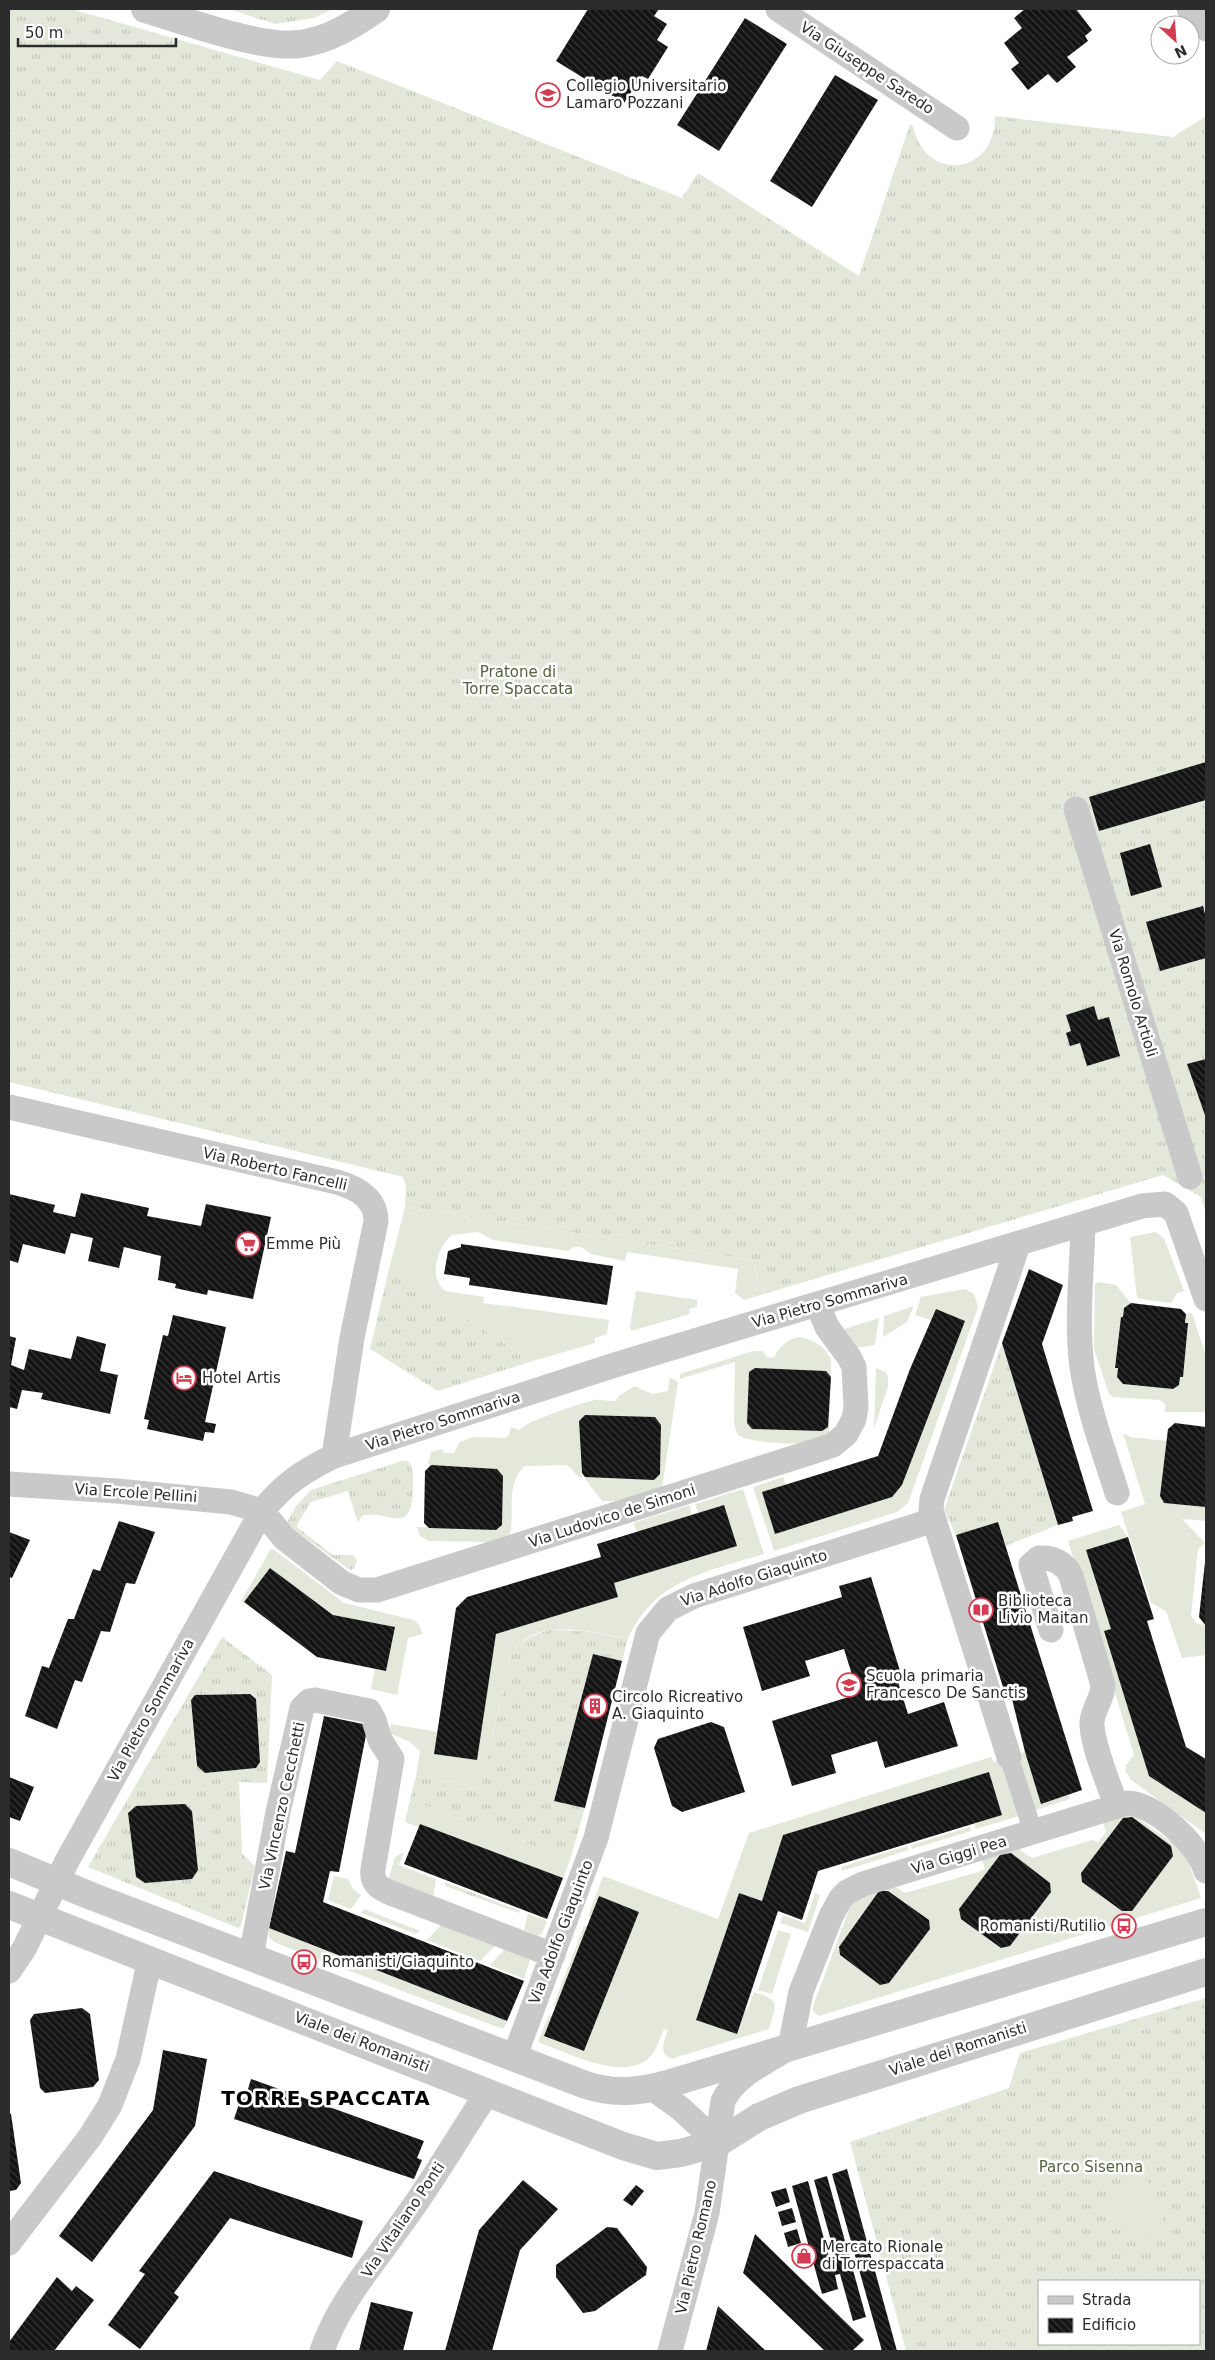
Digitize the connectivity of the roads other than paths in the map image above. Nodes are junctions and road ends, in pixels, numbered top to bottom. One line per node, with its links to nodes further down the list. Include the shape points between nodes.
1 (145, 9): 2 (street, via 266,43 301,44 346,29)
2 (376, 9)
3 (778, 9): 6 (street, Via Giuseppe Saredo)
4 (1189, 9): 5 (street)
5 (1206, 29)
6 (957, 128)
7 (1076, 809): 9 (street, Via Romolo Artioli)
8 (9, 1107): 15 (street, Via Roberto Fancelli, via 337,1182 367,1197 373,1205 376,1221 352,1338)
9 (1198, 1170): 10 (street)
10 (1165, 1204): 11 (street, Via Pietro Sommariva, via 1142,1206); 13 (street, via 1176,1213)
11 (1083, 1225): 12 (street, Via Pietro Sommariva); 17 (street, via 1082,1368 1090,1406)
12 (1018, 1245): 14 (street, Via Pietro Sommariva); 19 (street, via 932,1499)
13 (1206, 1299)
14 (818, 1305): 15 (street, Via Pietro Sommariva, via 618,1364); 18 (street, Via Ludovico de Simoni, via 827,1327 849,1356 856,1373 854,1420 840,1441 826,1448 371,1590 354,1589 323,1570 284,1538)
15 (334, 1456): 18 (street, Via Pietro Sommariva, via 288,1482)
16 (9, 1484): 18 (street, Via Ercole Pellini, via 192,1497 231,1502)
17 (1117, 1492)
18 (262, 1511): 26 (street, Via Pietro Sommariva)
19 (934, 1520): 21 (street); 30 (street, Via Adolfo Giaquinto, via 709,1590 678,1603 656,1621 648,1633 642,1654 596,1838)
20 (1051, 1630): 22 (street, via 1031,1565 1039,1558 1058,1562 1066,1567 1070,1576 1103,1685 1103,1696 1093,1717 1093,1733)
21 (1009, 1757): 23 (street)
22 (1116, 1805): 23 (street, Via Giggi Pea); 25 (street, Via Giggi Pea, via 1135,1803 1148,1808 1191,1843)
23 (1033, 1832): 35 (street, Via Giggi Pea, via 847,1892 832,1916 801,1992)
24 (9, 1862): 26 (street)
25 (1206, 1871)
26 (56, 1882): 28 (street, Via Pietro Sommariva); 31 (street)
27 (9, 1905): 28 (street, Viale dei Romanisti)
28 (40, 1917): 32 (street, Viale dei Romanisti); 33 (street, Via Pietro Sommariva)
29 (1206, 1922): 35 (street)
30 (553, 1956): 31 (street, Via Vincenzo Cecchetti, via 376,1885 373,1869 392,1759 380,1740 369,1711 315,1700 302,1708 278,1812); 36 (street, Via Adolfo Giaquinto)
31 (251, 1957): 36 (street)
32 (150, 1959): 38 (street, Viale dei Romanisti); 40 (street, via 128,2059 113,2099 90,2137)
33 (9, 1971)
34 (1206, 1972): 39 (street, Viale dei Romanisti, via 799,2100 759,2117)
35 (790, 2048): 37 (street); 39 (street, via 729,2090 722,2106)
36 (514, 2058): 37 (street, via 598,2089 621,2092)
37 (652, 2088): 39 (street)
38 (488, 2092): 39 (street, Viale dei Romanisti, via 649,2155 680,2153); 41 (street, Via Vitaliano Ponti, via 411,2212 347,2301)
39 (718, 2142): 42 (street, Via Pietro Romano, via 707,2213)
40 (9, 2243)
41 (322, 2351)
42 (670, 2351)

